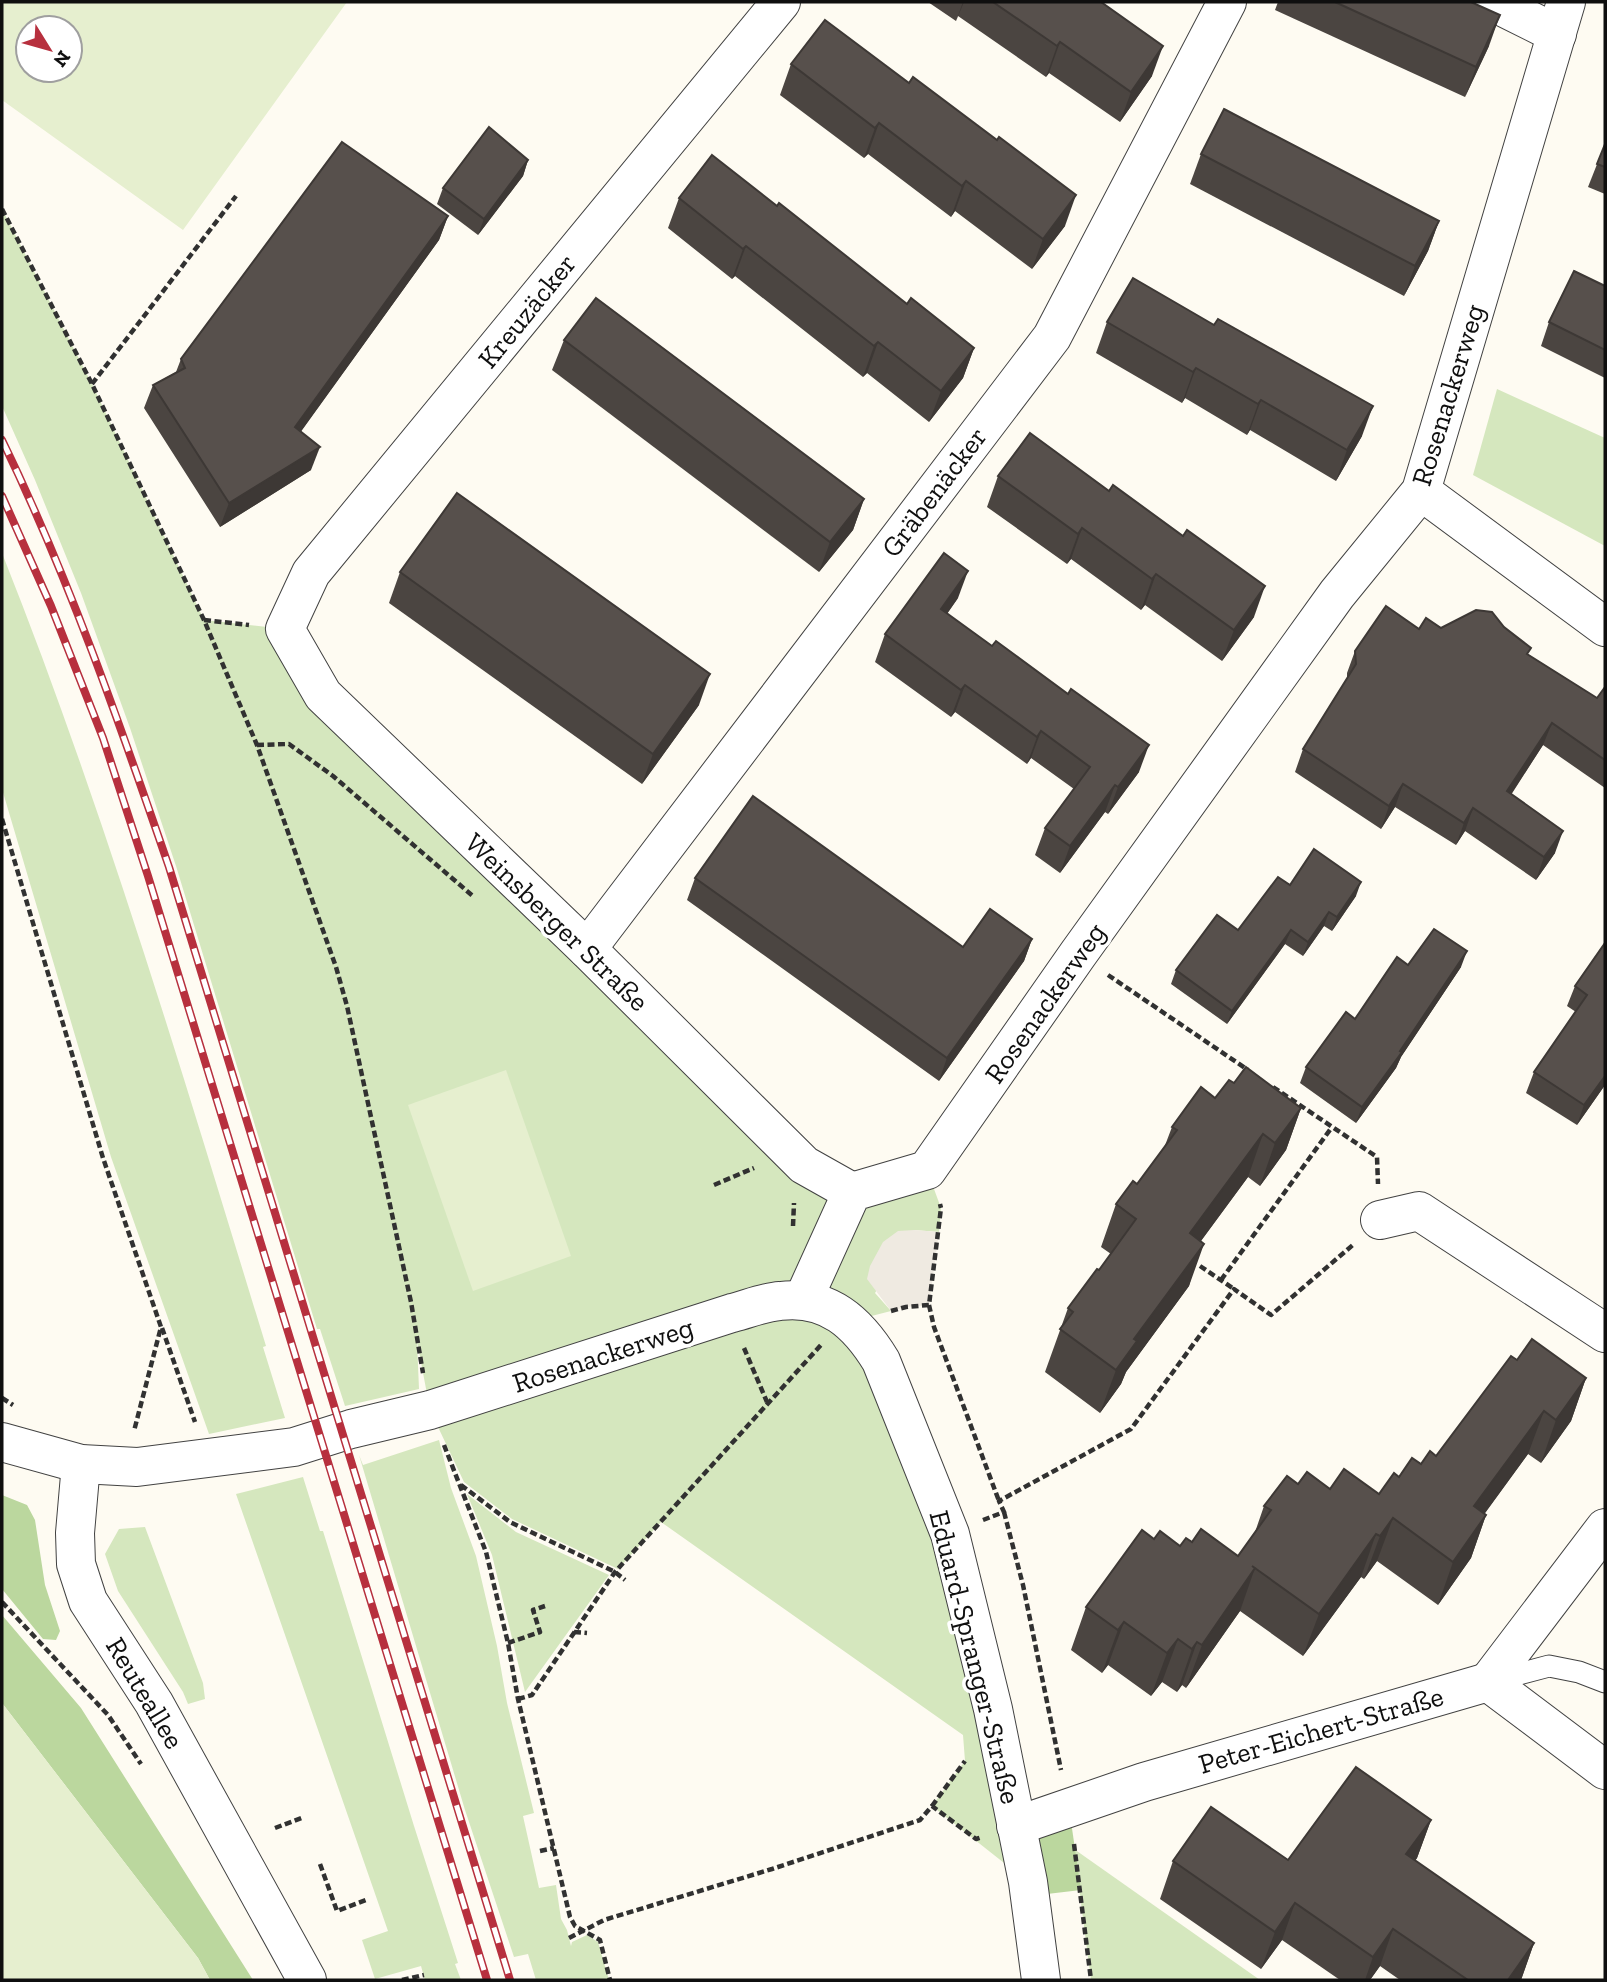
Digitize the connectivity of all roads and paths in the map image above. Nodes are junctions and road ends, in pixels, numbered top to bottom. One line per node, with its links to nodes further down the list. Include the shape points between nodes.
1 (781, 2): 10 (street, Kreuzäcker, via 311,573)
2 (1227, 2): 14 (street, Gräbenäcker, via 1052,337)
3 (1493, 2): 4 (street)
4 (1561, 18): 8 (street, Rosenackerweg)
5 (236, 196): 7 (path)
6 (2, 209): 7 (path)
7 (92, 384): 11 (path, via 204,620)
8 (1421, 491): 9 (street); 15 (street, Rosenackerweg, via 1337,594)
9 (1605, 627)
10 (285, 629): 14 (street, Weinsberger Straße, via 323,695)
11 (257, 745): 13 (path, via 289,744); 34 (path, via 347,1006)
12 (2, 819): 31 (path, via 103,1158)
13 (479, 901)
14 (587, 949): 20 (street, Weinsberger Straße, via 804,1165)
15 (1078, 954): 16 (path); 19 (street, Rosenackerweg)
16 (1254, 1074)
17 (1265, 1082): 18 (path)
18 (1332, 1127): 22 (path, via 1377,1157); 25 (path)
19 (927, 1170): 20 (street); 28 (path, via 941,1208)
20 (852, 1192): 27 (street)
21 (794, 1200): 23 (path)
22 (1380, 1220): 26 (path, via 1271,1315); 32 (street, via 1419,1212)
23 (791, 1234)
24 (1200, 1266): 25 (path)
25 (1221, 1280): 26 (path)
26 (1234, 1289): 40 (path, via 1131,1429)
27 (803, 1300): 29 (street, Rosenackerweg, via 778,1301); 30 (street, Eduard-Spranger-Straße)
28 (929, 1306): 30 (path); 40 (path)
29 (732, 1313): 33 (path); 34 (street, Rosenackerweg)
30 (851, 1321): 33 (path, via 827,1339); 43 (street, Eduard-Spranger-Straße, via 881,1361)
31 (162, 1327): 36 (path); 38 (path)
32 (1605, 1333)
33 (767, 1402): 44 (path)
34 (430, 1410): 36 (street, Rosenackerweg, via 294,1447); 39 (path)
35 (2, 1442): 37 (street)
36 (207, 1457): 38 (street, Rosenackerweg)
37 (81, 1464): 38 (street, Rosenackerweg); 69 (street, Reuteallee, via 76,1564 88,1601 154,1703)
38 (121, 1466)
39 (460, 1485): 44 (path, via 510,1522); 50 (path, via 486,1552)
40 (999, 1501): 41 (path)
41 (1004, 1512): 43 (path); 58 (path)
42 (1605, 1528): 51 (street)
43 (950, 1534): 54 (street, Eduard-Spranger-Straße)
44 (615, 1572): 45 (path); 48 (path)
45 (625, 1580)
46 (2, 1602): 56 (path, via 108,1715)
47 (545, 1606): 50 (path, via 533,1610 540,1632)
48 (573, 1632): 49 (path); 53 (path, via 532,1695)
49 (587, 1633)
50 (508, 1643): 53 (path)
51 (1488, 1682): 52 (lane, via 1549,1666); 55 (street); 58 (street, Peter-Eichert-Straße)
52 (1605, 1682)
53 (518, 1699): 62 (path)
54 (1001, 1751): 57 (path, via 965,1761); 60 (street, Eduard-Spranger-Straße)
55 (1605, 1770)
56 (147, 1772)
57 (932, 1806): 60 (path, via 976,1839); 66 (path, via 920,1820 604,1920)
58 (1069, 1808): 60 (street, Peter-Eichert-Straße); 73 (path)
59 (304, 1817): 61 (path)
60 (1016, 1826): 72 (street, Eduard-Spranger-Straße)
61 (275, 1828)
62 (554, 1848): 63 (path); 66 (path, via 570,1917)
63 (540, 1851)
64 (320, 1864): 65 (path, via 337,1911)
65 (366, 1900)
66 (584, 1931): 67 (path); 71 (path, via 600,1940)
67 (569, 1938)
68 (424, 1975): 70 (path)
69 (307, 1980)
70 (402, 1980)
71 (610, 1980)
72 (1041, 1980)
73 (1091, 1980)

